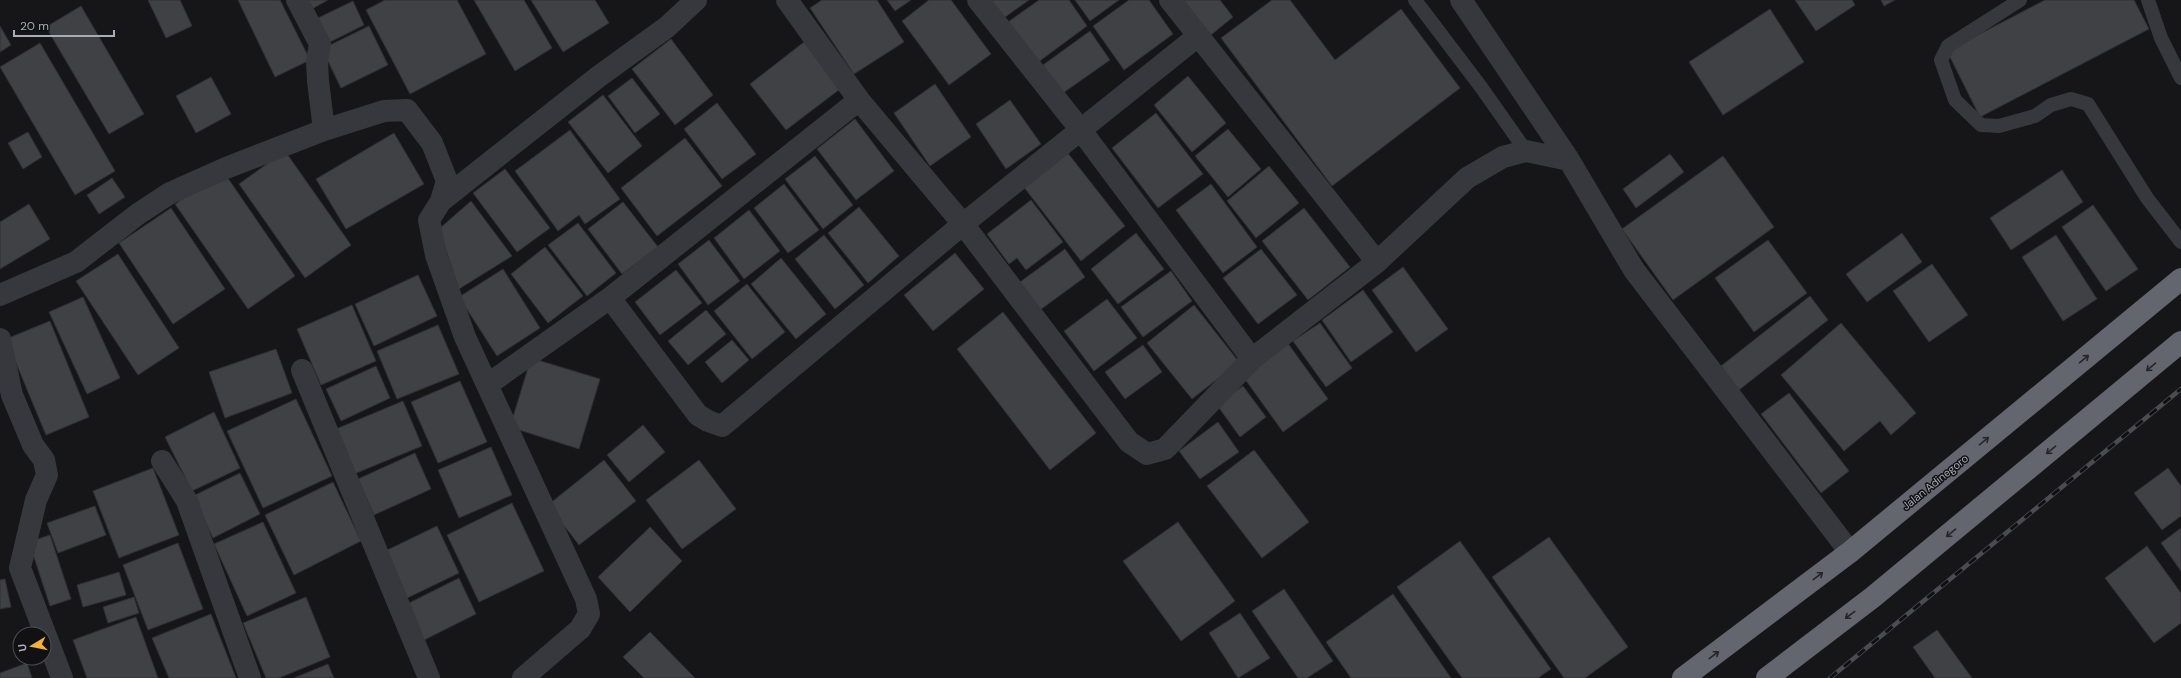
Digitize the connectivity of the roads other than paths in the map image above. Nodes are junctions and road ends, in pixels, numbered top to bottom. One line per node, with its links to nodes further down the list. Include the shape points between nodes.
1 (297, 0): 14 (street, via 320,44 317,74)
2 (696, 0): 17 (street, via 667,27 598,77)
3 (787, 0): 12 (street)
4 (978, 0): 13 (street)
5 (1170, 0): 10 (street)
6 (1415, 0): 15 (lane)
7 (1461, 0): 16 (street)
8 (2020, 0): 19 (lane, via 1948,46 1941,60 1955,100 1981,124 1999,126 2035,116 2051,105 2071,99 2088,104 2147,198)
9 (2148, 0): 11 (lane, via 2161,38)
10 (1198, 36): 13 (street); 20 (street)
11 (2181, 78)
12 (859, 100): 18 (street); 23 (street)
13 (1080, 129): 18 (street); 26 (street)
14 (324, 130): 17 (street, via 384,111 407,110 432,143 447,181); 22 (street, via 170,193 138,214 76,262)
15 (1526, 151): 16 (street); 20 (street, via 1504,157 1467,178)
16 (1569, 160): 30 (street, via 1634,270)
17 (441, 201): 28 (street, via 429,220 436,255 465,337)
18 (964, 224): 23 (street, via 722,426 698,415); 26 (street, via 1129,442 1147,454 1165,449)
19 (2181, 242)
20 (1377, 262): 26 (street)
21 (2181, 279): 30 (highway, Jalan Adinegoro, one-way to 21)
22 (0, 295)
23 (610, 298): 28 (street)
24 (0, 339): 31 (street, via 12,395 33,445 44,460 47,475 36,500 20,568)
25 (2181, 342): 36 (highway, one-way to 36, via 1873,597)
26 (1252, 359)
27 (302, 370): 33 (street)
28 (487, 385): 34 (street, via 586,599 589,614 580,629)
29 (162, 461): 32 (street, via 187,501)
30 (1850, 552): 35 (highway, Jalan Adinegoro, one-way to 30)
31 (62, 678)
32 (250, 678)
33 (429, 678)
34 (523, 678)
35 (1683, 678)
36 (1767, 678)

